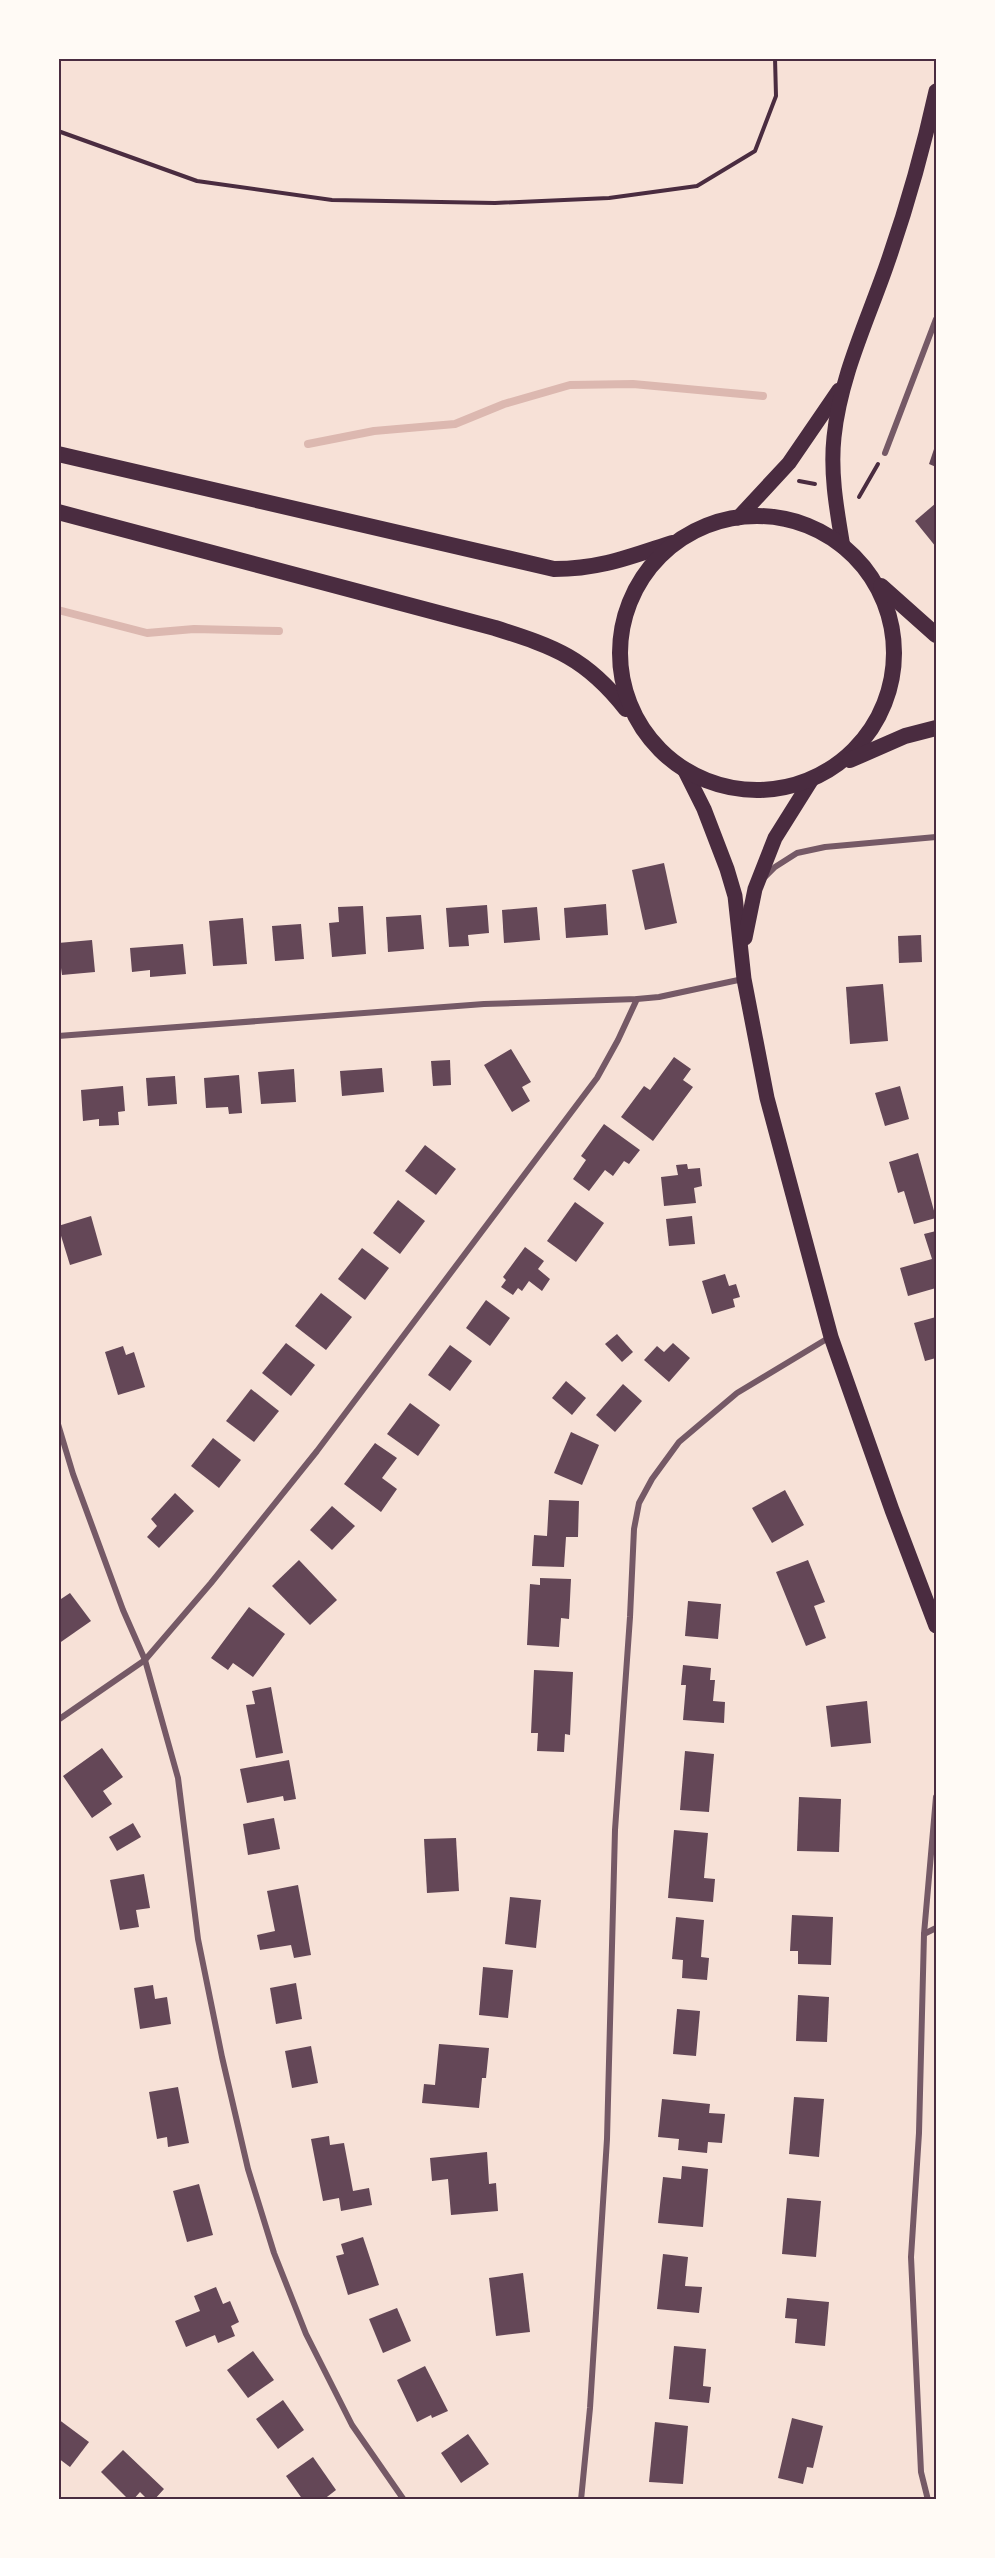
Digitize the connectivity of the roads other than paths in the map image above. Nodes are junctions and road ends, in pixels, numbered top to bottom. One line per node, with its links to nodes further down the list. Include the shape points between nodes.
1 (936, 91): 3 (main road, via 886,266)
2 (936, 319): 4 (street)
3 (843, 385): 7 (main road, via 789,463); 9 (main road, via 833,455)
4 (885, 453)
5 (58, 454): 8 (highway, via 554,569 604,565)
6 (58, 512): 13 (highway, via 550,646 592,672)
7 (738, 518): 8 (highway, via 711,524); 9 (highway, via 792,521 817,530)
8 (681, 540): 13 (highway, via 647,572 631,599 622,629 622,676 630,706)
9 (843, 547): 10 (highway)
10 (872, 579): 11 (highway); 14 (highway, via 888,610 893,633 892,680 881,713 869,733)
11 (936, 635)
12 (936, 728): 14 (highway, via 905,736)
13 (646, 734): 15 (highway)
14 (835, 766): 16 (highway)
15 (684, 769): 16 (highway, via 711,782 740,789 770,790); 19 (main road, via 727,869 735,896)
16 (812, 779): 18 (main road, via 776,838)
17 (936, 837): 18 (street, via 797,853 775,867)
18 (755, 889): 19 (main road)
19 (742, 952): 20 (main road)
20 (744, 979): 21 (street); 23 (main road, via 770,1108)
21 (637, 999): 22 (street, via 484,1004); 26 (street, via 618,1040 583,1097 317,1451)
22 (58, 1036)
23 (831, 1337): 25 (main road); 32 (street, via 737,1393 679,1442 639,1503 634,1530 615,1830 607,2139)
24 (58, 1424): 26 (street, via 119,1599)
25 (936, 1626)
26 (145, 1660): 27 (street); 31 (street, via 178,1778 198,1939 248,2169 274,2253 306,2334 352,2425)
27 (58, 1720)
28 (936, 1797): 30 (street)
29 (936, 1928): 30 (street)
30 (924, 1934): 33 (street, via 919,2133 911,2257 921,2472)
31 (404, 2499)
32 (581, 2499)
33 (928, 2499)

